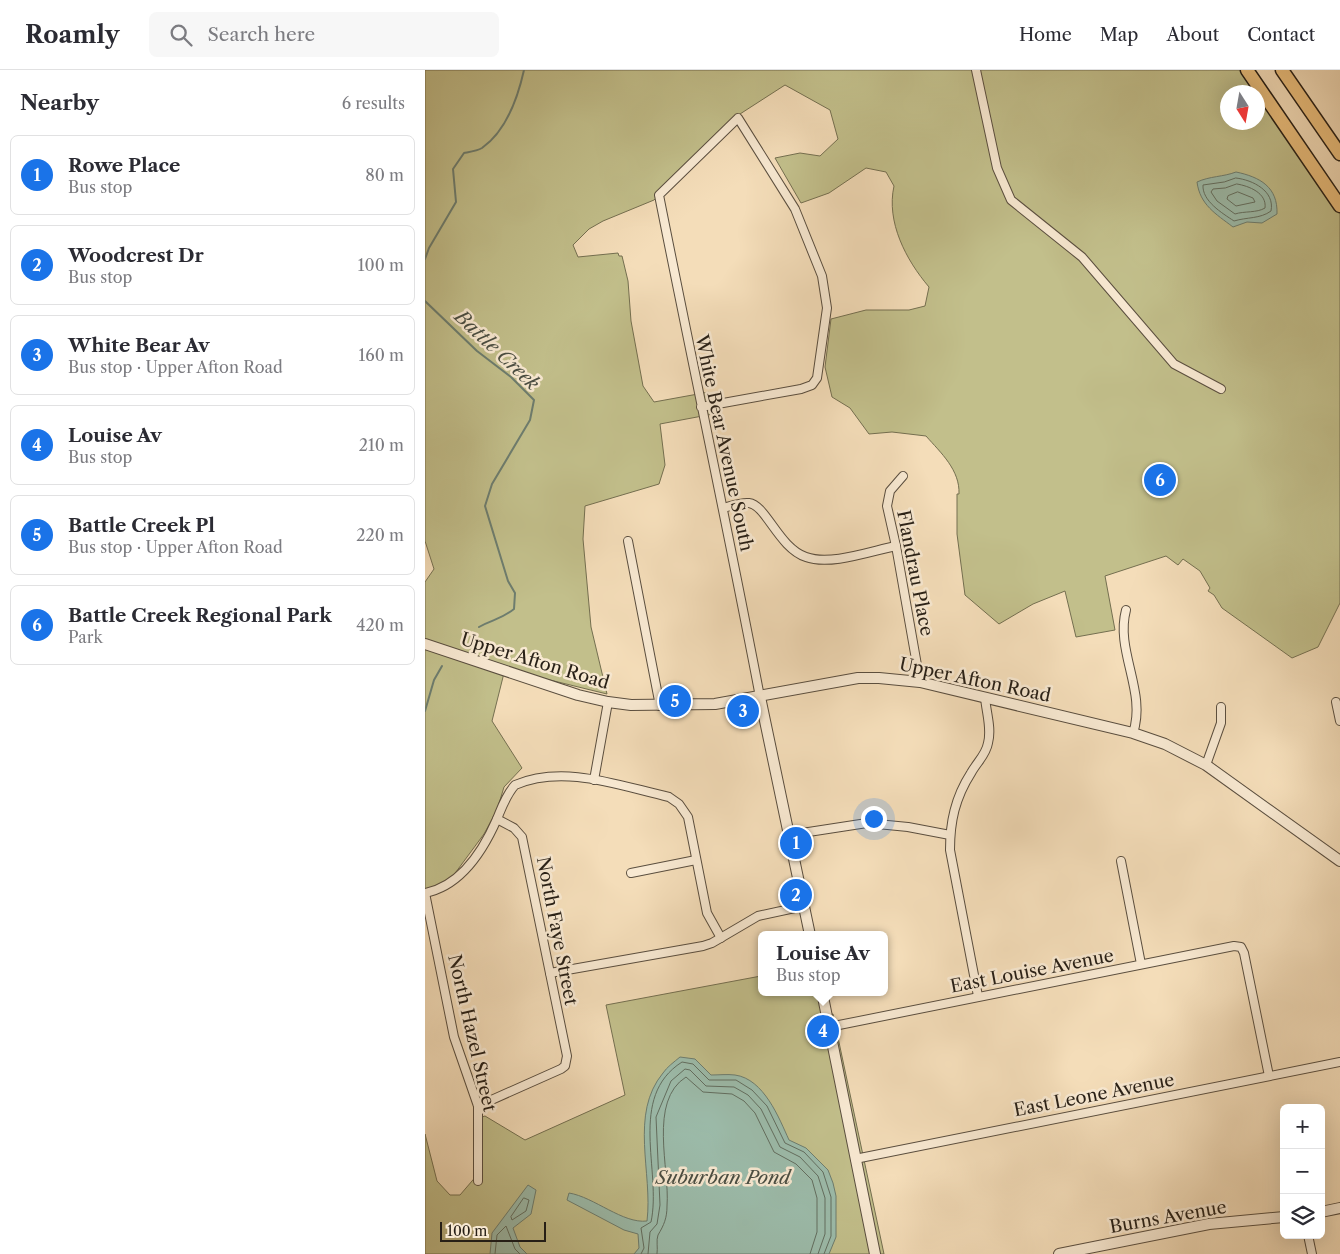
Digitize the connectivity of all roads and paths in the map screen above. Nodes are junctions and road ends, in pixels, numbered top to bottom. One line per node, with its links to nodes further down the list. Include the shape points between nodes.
1 (976, 70): 6 (street, via 997,168 1011,200 1082,257 1175,364)
2 (1247, 70): 5 (highway)
3 (1283, 70): 4 (highway)
4 (1340, 154)
5 (1340, 206)
6 (1221, 389)
7 (701, 407): 7 (street, White Bear Avenue South, via 659,195 739,118 795,209 822,276 827,308 817,378 811,385); 9 (street, White Bear Avenue South)
8 (903, 476): 11 (street, Flandrau Place, via 887,499)
9 (723, 508): 11 (street, via 753,504 762,511 785,544 814,559 832,559); 15 (street, White Bear Avenue South)
10 (629, 540): 19 (street)
11 (896, 546): 14 (street, Flandrau Place)
12 (1126, 610): 22 (street, via 1124,633 1138,706)
13 (425, 644): 17 (street, Upper Afton Road, via 557,689)
14 (920, 682): 15 (street, Upper Afton Road, via 858,678); 16 (street, Upper Afton Road)
15 (760, 697): 19 (street, Upper Afton Road, via 715,704); 26 (street)
16 (985, 697): 22 (street, Upper Afton Road); 27 (street, via 988,746 962,788 951,820)
17 (608, 702): 19 (street, Upper Afton Road); 24 (street)
18 (1336, 702): 21 (street)
19 (660, 706)
20 (1221, 707): 23 (street, via 1221,723)
21 (1340, 721)
22 (1133, 734): 23 (street, Upper Afton Road, via 1165,744)
23 (1206, 765): 30 (street, Upper Afton Road)
24 (594, 780): 25 (street, via 557,775 520,783 510,790); 28 (street, via 669,797 679,804 687,817)
25 (497, 819): 32 (street, via 462,874 445,887); 37 (street, North Faye Street, via 514,828 522,837)
26 (789, 835): 27 (street, via 867,823 908,826); 33 (street)
27 (950, 835): 39 (street, via 950,850)
28 (696, 860): 31 (street); 35 (street, via 707,914)
29 (1121, 861): 36 (street)
30 (1340, 861)
31 (631, 873)
32 (425, 893): 43 (street, North Hazel Street, via 454,1037)
33 (804, 906): 34 (street); 35 (street, via 757,916)
34 (809, 931)
35 (721, 938): 37 (street, via 703,946)
36 (1141, 964): 39 (street, East Louise Avenue); 42 (street, East Louise Avenue, via 1241,947 1245,953)
37 (550, 973): 43 (street, North Faye Street, via 567,1061 561,1070)
38 (823, 996): 40 (street)
39 (978, 996): 40 (street, East Louise Avenue)
40 (829, 1027): 44 (street)
41 (1340, 1062): 42 (street, East Leone Avenue)
42 (1269, 1076): 44 (street, East Leone Avenue)
43 (478, 1106): 45 (street, North Hazel Street)
44 (855, 1159): 51 (street)
45 (478, 1181)
46 (1340, 1208): 47 (street)
47 (1325, 1211)
48 (1280, 1217): 50 (street, Burns Avenue, via 1209,1224)
49 (1310, 1239): 53 (street)
50 (1087, 1251): 52 (street, Burns Avenue)
51 (875, 1254)
52 (1059, 1254)
53 (1312, 1254)

